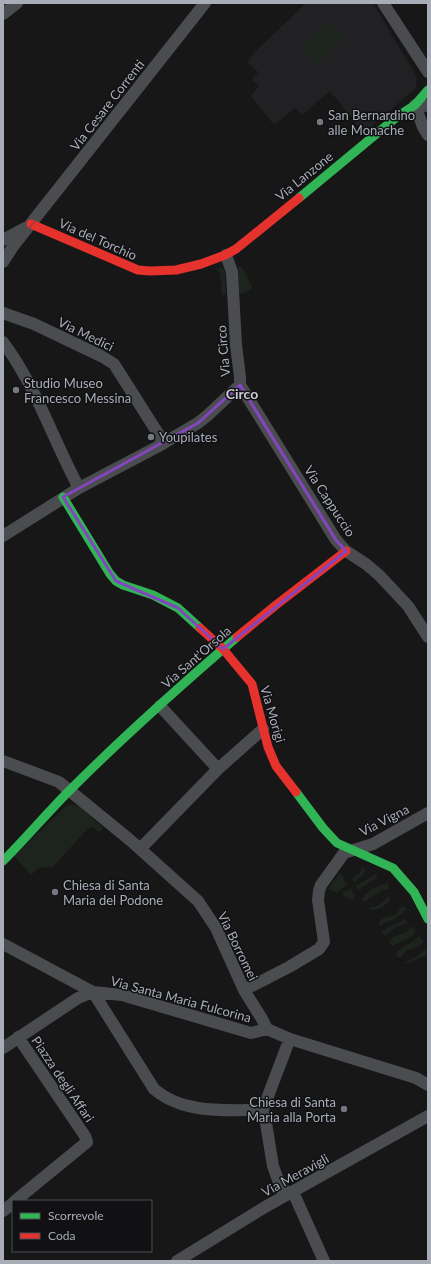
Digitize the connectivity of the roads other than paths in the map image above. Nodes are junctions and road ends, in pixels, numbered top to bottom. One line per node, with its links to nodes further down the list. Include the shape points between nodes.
1 (17, 3): 4 (street)
2 (205, 3): 10 (street, Via Cesare Correnti)
3 (384, 4): 5 (street)
4 (3, 14)
5 (428, 72)
6 (428, 90): 7 (street, Via Lanzone)
7 (415, 105): 8 (street); 9 (street); 12 (street, Via Lanzone)
8 (428, 106)
9 (426, 131)
10 (31, 224): 11 (street); 12 (street, Via del Torchio, via 138,270 150,272 179,270); 13 (street, Via Cesare Correnti)
11 (3, 240)
12 (226, 255): 16 (street, Via Circo, via 232,272)
13 (3, 262)
14 (3, 313): 17 (street, Via Medici, via 34,324 114,364)
15 (3, 342): 18 (street, via 34,394)
16 (240, 385): 17 (street, Via Circo, via 198,423); 21 (street, Via Cappuccio, via 336,540)
17 (164, 443): 18 (street, Via Circo)
18 (78, 488): 19 (street, Via Circo)
19 (63, 497): 20 (street, Via Circo); 23 (street, Via Morigi, via 116,581 165,600 178,608)
20 (3, 536)
21 (346, 551): 22 (street, Via Cappuccio, via 379,575 408,606); 23 (street, Via Sant'Orsola, via 287,595)
22 (428, 637)
23 (223, 649): 24 (street, Via Sant'Orsola); 25 (street, Via Morigi, via 252,684)
24 (160, 706): 27 (street); 28 (street, Via Sant'Orsola)
25 (263, 729): 27 (street); 31 (street, Via Morigi, via 268,747 285,778 330,837)
26 (3, 762): 28 (street, Via Borromei, via 59,782)
27 (218, 769): 30 (street)
28 (70, 790): 30 (street, Via Borromei); 32 (street, Via Sant'Orsola)
29 (428, 813): 31 (street, Via Vigna, via 372,844)
30 (140, 849): 35 (street, Via Borromei, via 198,901 216,928)
31 (352, 850): 33 (street, Via Morigi, via 393,868 414,892); 35 (street, via 344,853 319,891 323,945 289,967)
32 (3, 861)
33 (428, 919)
34 (3, 944): 36 (street, Via Santa Maria Fulcorina)
35 (244, 990): 37 (street, Via Borromei)
36 (93, 992): 37 (street, Via Santa Maria Fulcorina, via 122,995 251,1033); 38 (street, via 78,998); 43 (street, via 154,1089 161,1095 188,1106)
37 (267, 1029): 41 (street, via 290,1039)
38 (18, 1037): 40 (street); 46 (street, Piazza degli Affari, via 87,1142)
39 (287, 1046): 43 (street)
40 (3, 1048)
41 (422, 1079): 42 (street)
42 (428, 1085)
43 (262, 1112): 45 (street, via 273,1166 281,1188 286,1192)
44 (428, 1116): 45 (street, Via Meravigli)
45 (293, 1192): 49 (street, Via Meravigli); 50 (street)
46 (16, 1200)
47 (12, 1204): 48 (street)
48 (3, 1211)
49 (177, 1261)
50 (324, 1261)

